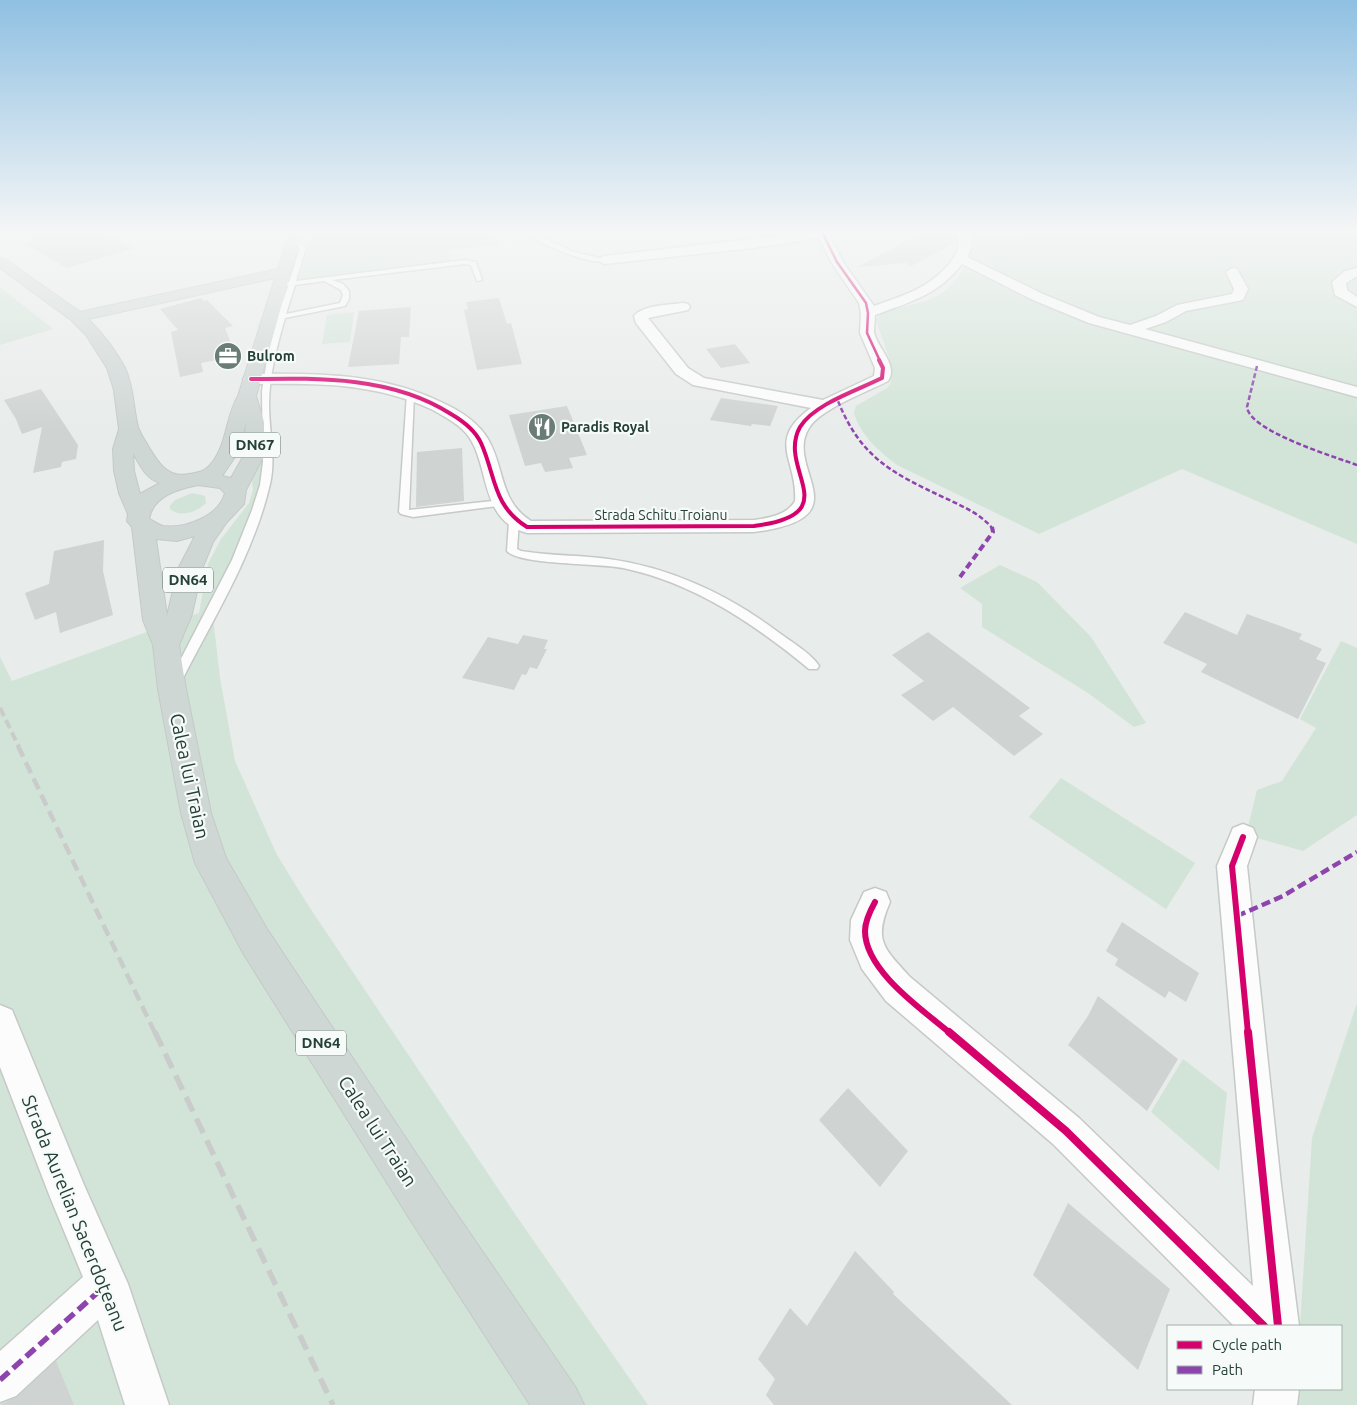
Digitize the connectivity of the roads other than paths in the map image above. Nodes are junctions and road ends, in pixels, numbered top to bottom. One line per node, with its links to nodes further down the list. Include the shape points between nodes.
1 (52, 298): 11 (main road, Calea lui Traian / DN64)
2 (187, 298): 11 (main road)
3 (281, 298): 12 (main road, DN67)
4 (345, 298): 12 (lane, via 343,305)
5 (862, 298): 10 (street, Strada Schitu Troianu)
6 (910, 298): 10 (street)
7 (1040, 298): 13 (street, via 1063,309)
8 (1235, 298): 13 (street, via 1182,308)
9 (682, 307): 17 (street, via 647,313 641,316 641,320 673,362 689,377 721,387)
10 (868, 312): 17 (street, Strada Schitu Troianu, via 868,333 883,368 882,378)
11 (78, 317): 18 (main road, Calea lui Traian / DN64, via 99,340 116,368)
12 (276, 318): 14 (main road, DN67)
13 (1130, 330): 15 (street)
14 (255, 385): 16 (street, via 347,380 377,384); 19 (main road, DN67, via 239,408 226,457); 21 (main road, DN67, via 254,455); 28 (lane, via 269,464 263,492 242,548)
15 (1357, 392)
16 (410, 395): 22 (street, via 456,417 476,433); 22 (lane, via 404,512 413,514)
17 (827, 406): 25 (street, Strada Schitu Troianu, via 810,417 795,439 794,452 806,493 798,511 781,521 754,526 548,527 527,527)
18 (129, 429): 20 (main road, Calea lui Traian / DN64, via 152,469 162,477); 24 (main road, Calea lui Traian / DN64, via 122,451 129,497)
19 (206, 479): 20 (main road); 21 (main road, via 224,481)
20 (182, 482): 24 (main road, via 154,494 144,503)
21 (235, 490): 23 (main road, via 236,501)
22 (502, 503): 25 (street)
23 (218, 519): 24 (main road, via 169,534 154,532); 26 (main road, DN64, via 193,561 180,614)
24 (141, 520): 26 (main road, Calea lui Traian / DN64, via 155,620)
25 (514, 521): 27 (lane, via 512,550 518,554 618,563 665,575 748,617)
26 (166, 645): 28 (main road, Calea lui Traian / DN64)
27 (813, 666)
28 (172, 689): 38 (main road, Calea lui Traian / DN64, via 196,813 211,863 260,949)
29 (1243, 837): 34 (street, via 1232,866)
30 (875, 902): 33 (street, via 866,922 867,946 877,965 898,989 1066,1131)
31 (0, 1022): 32 (street, Strada Aurelian Sacerdoțeanu)
32 (106, 1284): 35 (street); 37 (street, Strada Aurelian Sacerdoțeanu)
33 (1263, 1325)
34 (1278, 1325)
35 (0, 1380)
36 (1277, 1390): 39 (street)
37 (147, 1405)
38 (559, 1405)
39 (1275, 1405)

